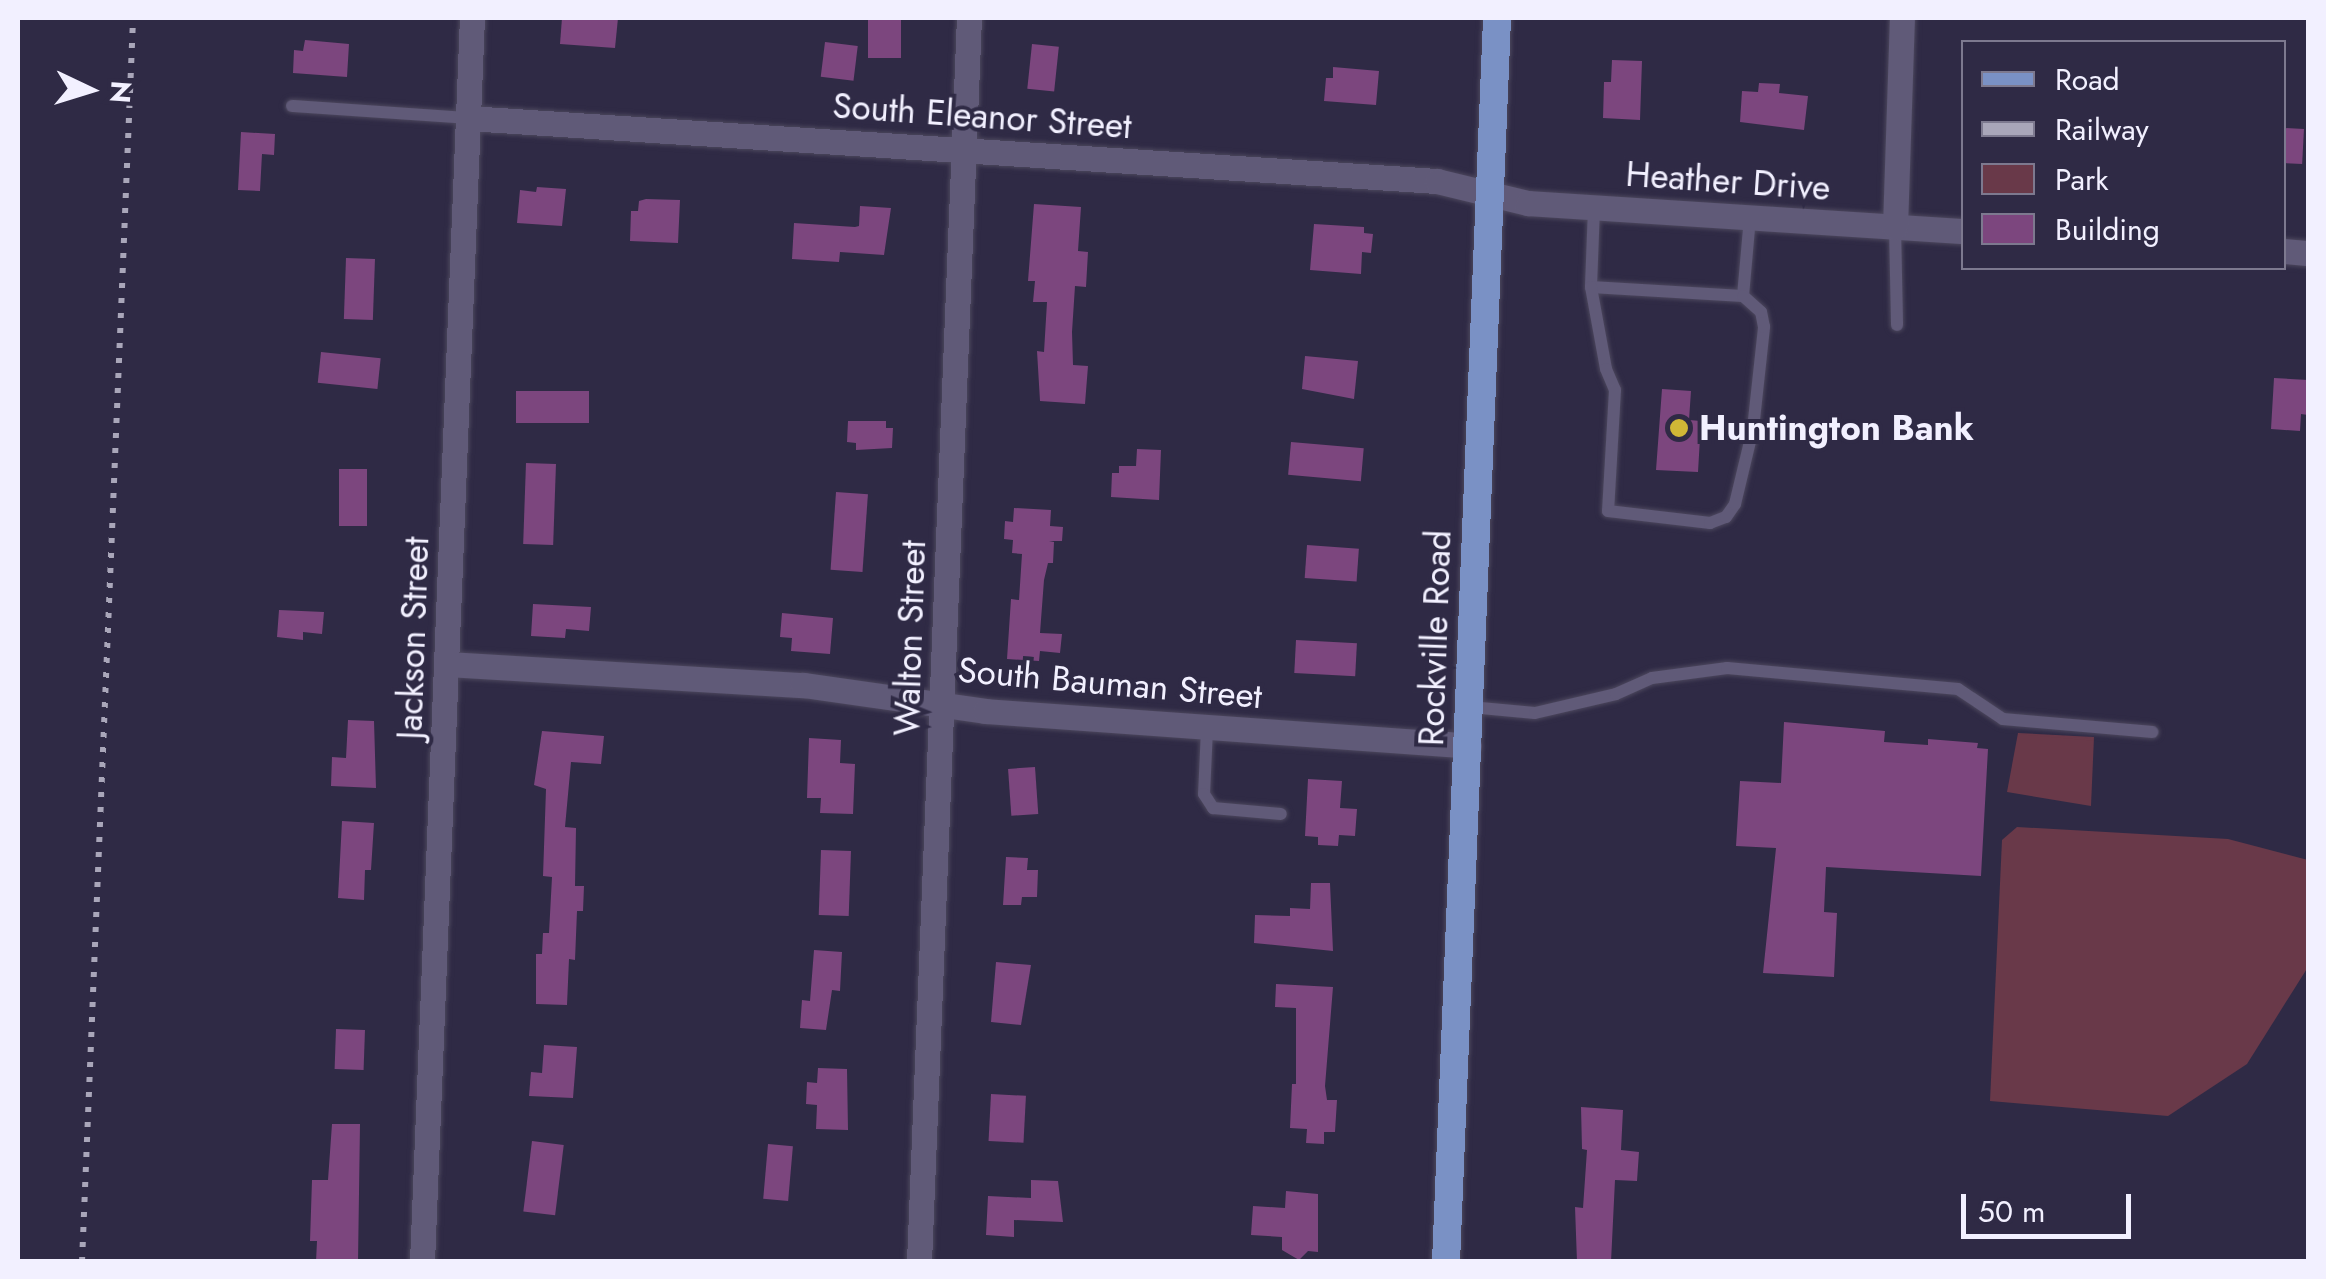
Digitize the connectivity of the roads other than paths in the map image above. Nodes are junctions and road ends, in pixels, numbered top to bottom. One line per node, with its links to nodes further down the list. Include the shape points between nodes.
1 (472, 18): 6 (street, Jackson Street)
2 (969, 18): 7 (street, Walton Street)
3 (1497, 18): 8 (main road, Rockville Road)
4 (1902, 18): 11 (street)
5 (292, 106): 6 (lane)
6 (468, 118): 7 (street, South Eleanor Street); 16 (street, Jackson Street)
7 (963, 150): 8 (street, South Eleanor Street, via 1437,181); 17 (street, Walton Street)
8 (1490, 191): 9 (street, Heather Drive, via 1528,203); 18 (main road, Rockville Road)
9 (1594, 208): 10 (street, Heather Drive); 13 (lane)
10 (1750, 217): 11 (street, Heather Drive); 14 (lane)
11 (1896, 226): 12 (street, Heather Drive); 15 (lane)
12 (1961, 231)
13 (1591, 286): 14 (lane); 14 (lane, via 1615,390 1608,511 1710,523 1726,517 1734,504 1753,430 1764,327 1761,312)
14 (1743, 296)
15 (1897, 325)
16 (447, 664): 17 (street, South Bauman Street, via 803,685); 23 (street, Jackson Street)
17 (943, 703): 19 (street, South Bauman Street); 24 (street, Walton Street)
18 (1470, 706): 20 (lane, via 1535,713 1616,694 1652,678 1727,668 1958,689 2003,719); 21 (main road, Rockville Road)
19 (1207, 729): 21 (street, South Bauman Street); 22 (lane, via 1204,794 1213,808)
20 (2152, 732)
21 (1469, 746): 25 (main road, Rockville Road)
22 (1282, 814)
23 (422, 1262)
24 (919, 1262)
25 (1446, 1262)

